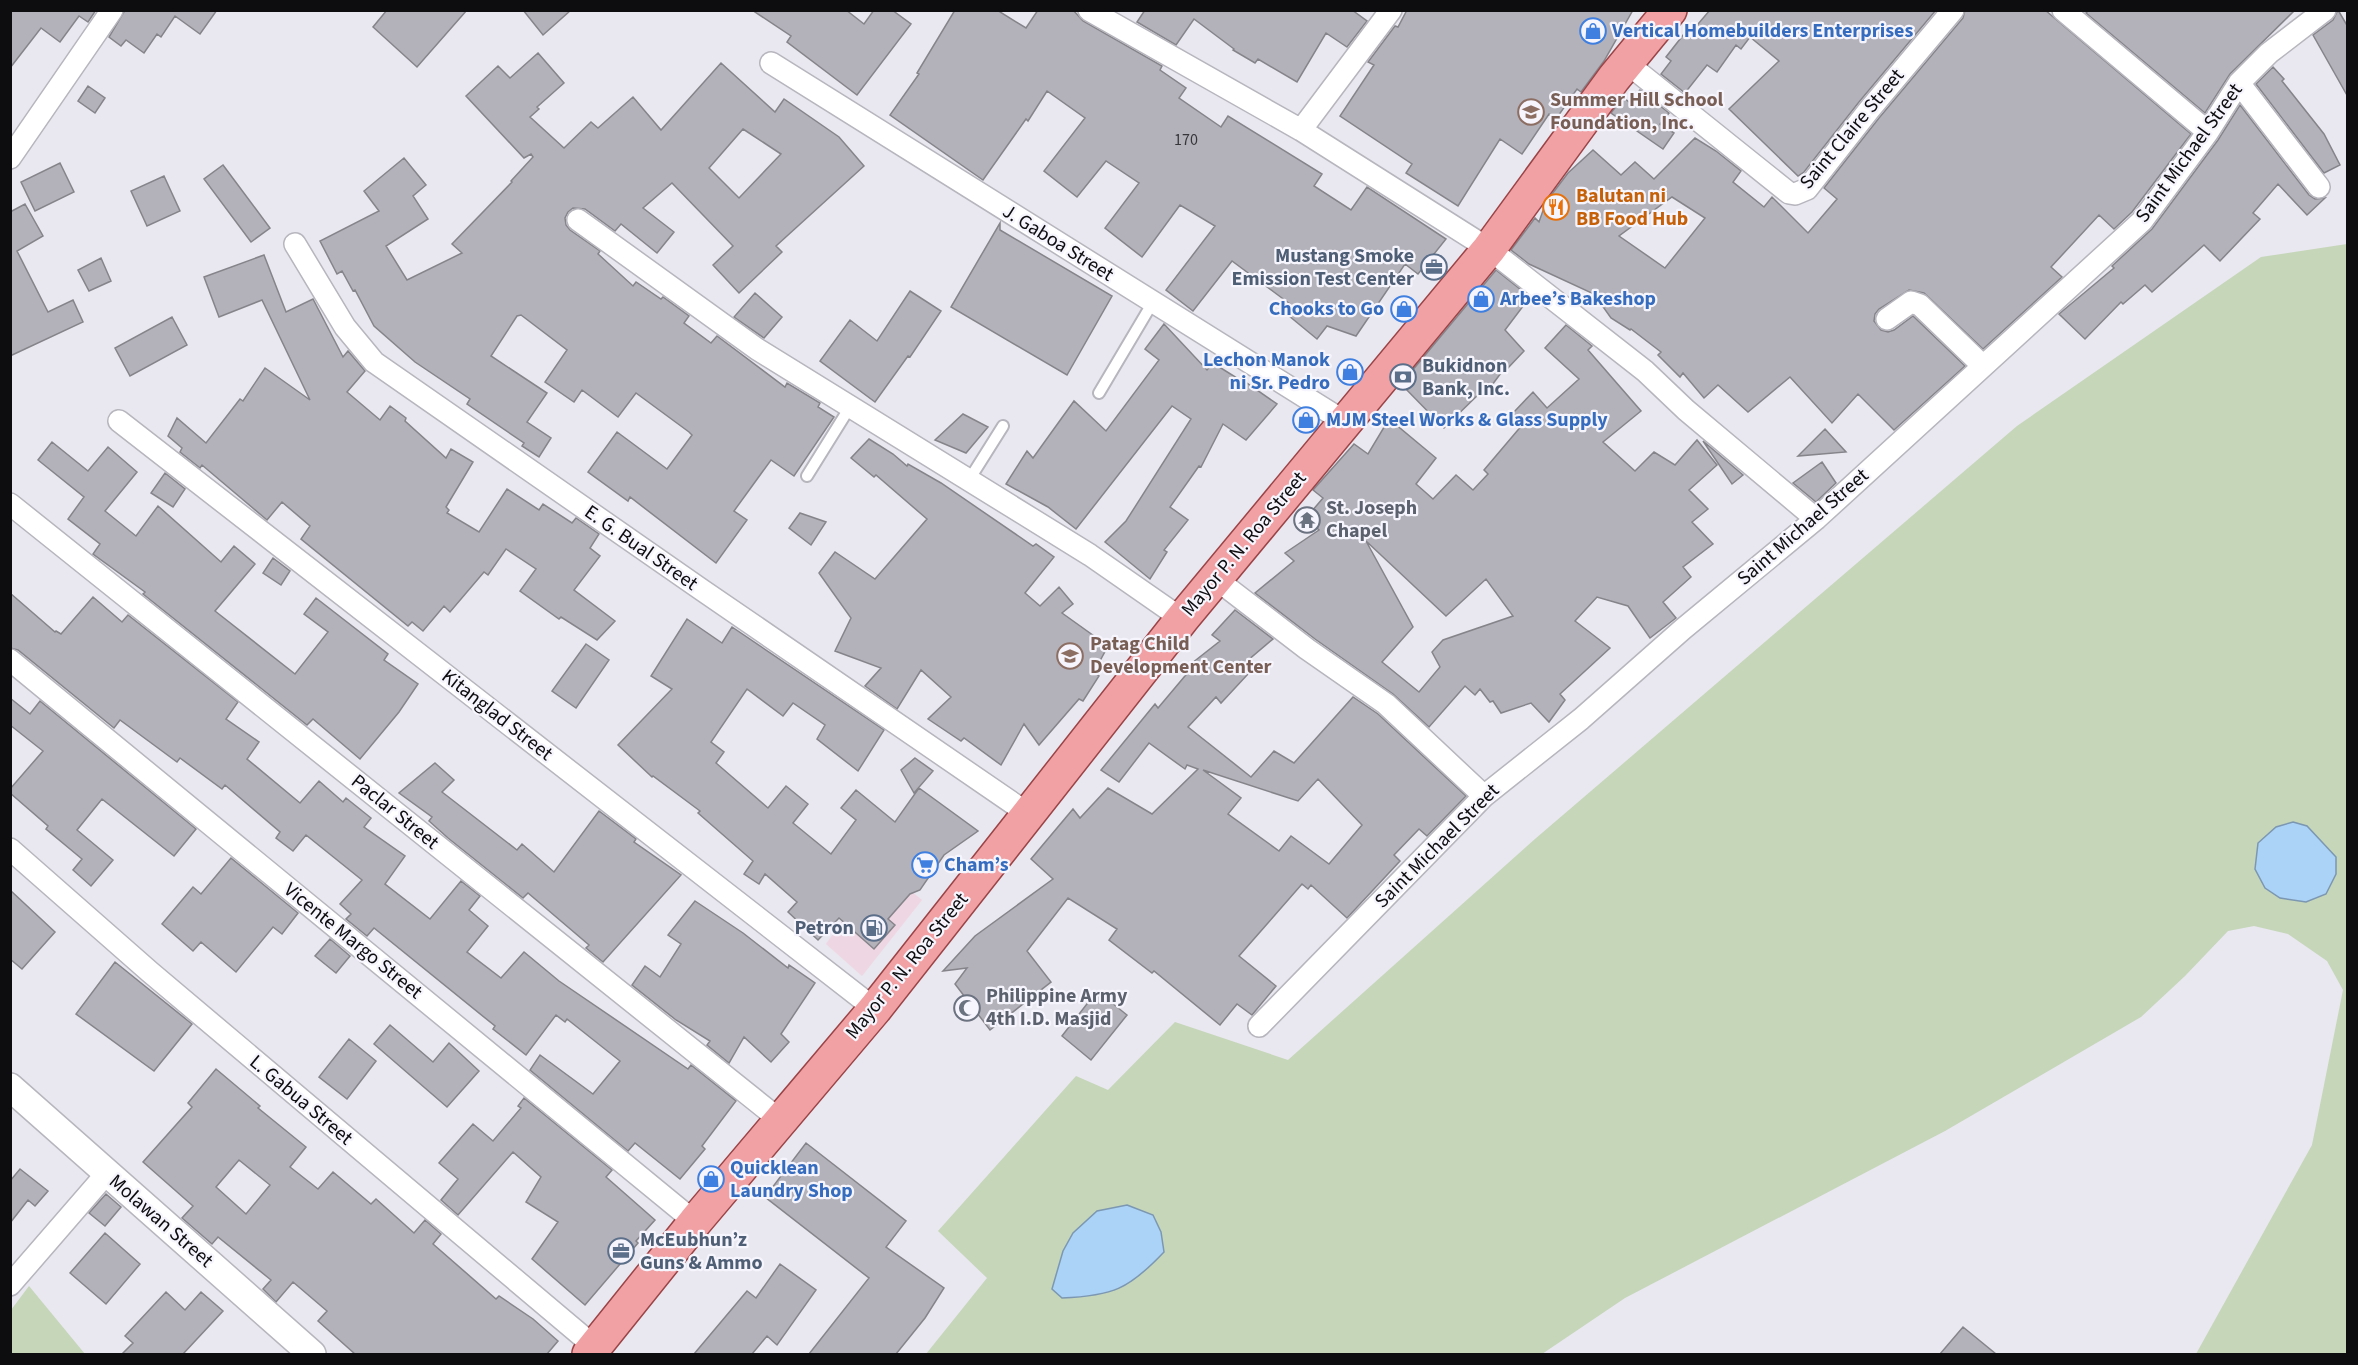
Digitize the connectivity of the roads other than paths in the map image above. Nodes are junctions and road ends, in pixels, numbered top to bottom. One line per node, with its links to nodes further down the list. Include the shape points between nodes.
1 (112, 10): 14 (street)
2 (1089, 10): 8 (street)
3 (1390, 10): 12 (street)
4 (1670, 10): 10 (main road, Mayor P. N. Roa Street)
5 (1953, 10): 10 (street, Saint Claire Street, via 1807,189 1795,194)
6 (2325, 10): 11 (street, Saint Michael Street, via 2269,53)
7 (2071, 13): 13 (street)
8 (1114, 17): 12 (street)
9 (771, 63): 19 (street, J. Gaboa Street)
10 (1628, 64): 18 (main road, Mayor P. N. Roa Street)
11 (2239, 83): 13 (street, Saint Michael Street); 15 (street)
12 (1301, 130): 18 (street)
13 (2208, 132): 21 (street, Saint Michael Street, via 2142,221)
14 (10, 158)
15 (2319, 187)
16 (578, 220): 23 (street, via 757,349)
17 (295, 244): 35 (street, E. G. Bual Street, via 345,327 374,362)
18 (1489, 249): 25 (main road, Mayor P. N. Roa Street); 30 (street, via 1645,371)
19 (1153, 302): 22 (lane); 25 (street, J. Gaboa Street)
20 (1887, 319): 21 (street, via 1911,302 1920,305)
21 (1983, 366): 30 (street, Saint Michael Street)
22 (1099, 393)
23 (850, 407): 27 (lane); 28 (street)
24 (119, 421): 37 (street, Kitanglad Street)
25 (1345, 422): 31 (main road, Mayor P. N. Roa Street)
26 (1003, 426): 28 (lane)
27 (807, 476)
28 (969, 480): 32 (street, via 1090,555)
29 (10, 504): 40 (street, Paclar Street)
30 (1816, 519): 34 (street, Saint Michael Street, via 1581,719)
31 (1216, 579): 32 (main road, Mayor P. N. Roa Street); 34 (street, via 1386,704)
32 (1182, 619): 35 (main road, Mayor P. N. Roa Street)
33 (10, 660): 42 (street, Vicente Margo Street)
34 (1484, 796): 38 (street, Saint Michael Street)
35 (1027, 813): 37 (main road, Mayor P. N. Roa Street)
36 (10, 849): 44 (street, L. Gabua Street)
37 (875, 1009): 40 (main road, Mayor P. N. Roa Street)
38 (1259, 1026)
39 (10, 1087): 41 (street, Molawan Street)
40 (780, 1120): 42 (main road, Mayor P. N. Roa Street)
41 (106, 1173): 43 (street); 45 (street, Molawan Street)
42 (695, 1222): 44 (main road, Mayor P. N. Roa Street)
43 (10, 1286)
44 (592, 1351)
45 (312, 1354)

